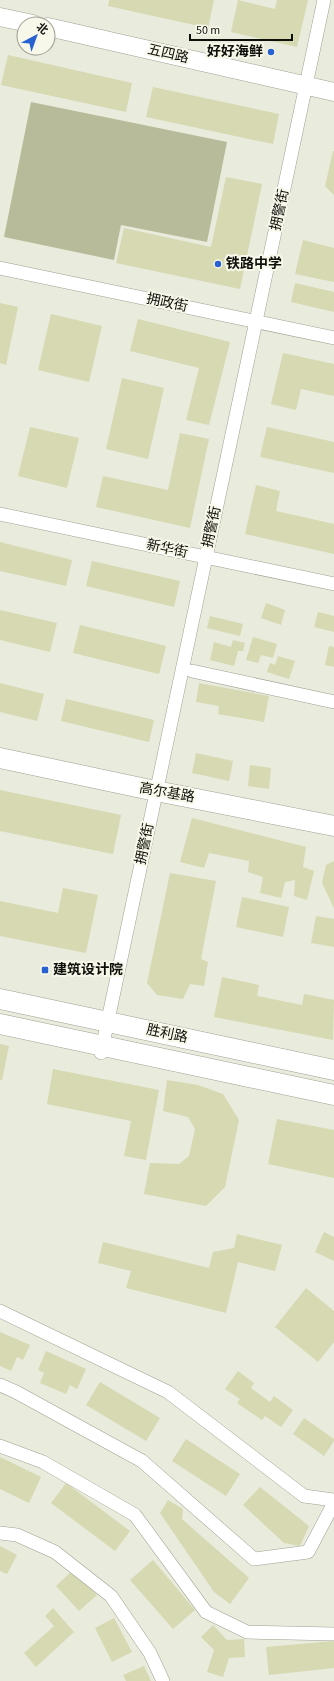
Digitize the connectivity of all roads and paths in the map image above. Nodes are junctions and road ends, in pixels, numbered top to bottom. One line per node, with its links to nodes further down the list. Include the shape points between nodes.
1 (324, 0): 5 (street, 拥警街)
2 (0, 17): 3 (main road)
3 (16, 20)
4 (56, 30): 5 (main road, 五四路)
5 (306, 86): 6 (main road, 五四路); 8 (street, 拥警街)
6 (334, 92)
7 (0, 268): 8 (street, 拥政街)
8 (256, 321): 9 (street, 拥政街); 11 (street, 拥警街)
9 (334, 338)
10 (0, 514): 11 (street, 新华街)
11 (206, 557): 12 (street, 新华街); 16 (street, 拥警街)
12 (334, 584)
13 (192, 671): 14 (street)
14 (334, 702)
15 (0, 758): 16 (main road, 高尔基路)
16 (156, 791): 17 (main road, 高尔基路); 19 (street, 拥警街)
17 (334, 826)
18 (0, 999): 19 (main road, 胜利路)
19 (107, 1021): 21 (street, 拥警街); 22 (main road, 胜利路)
20 (0, 1024): 21 (main road, 胜利路)
21 (101, 1049): 23 (main road, 胜利路)
22 (334, 1070)
23 (334, 1095)
24 (0, 1312): 27 (street, via 168,1392 304,1496)
25 (0, 1385): 28 (street, via 142,1461 254,1560 308,1552)
26 (0, 1446): 30 (street, via 43,1462 135,1515 206,1612 247,1632)
27 (334, 1500)
28 (334, 1503)
29 (0, 1533): 31 (street, via 17,1535 55,1552 111,1596 150,1653)
30 (334, 1634)
31 (163, 1681)

